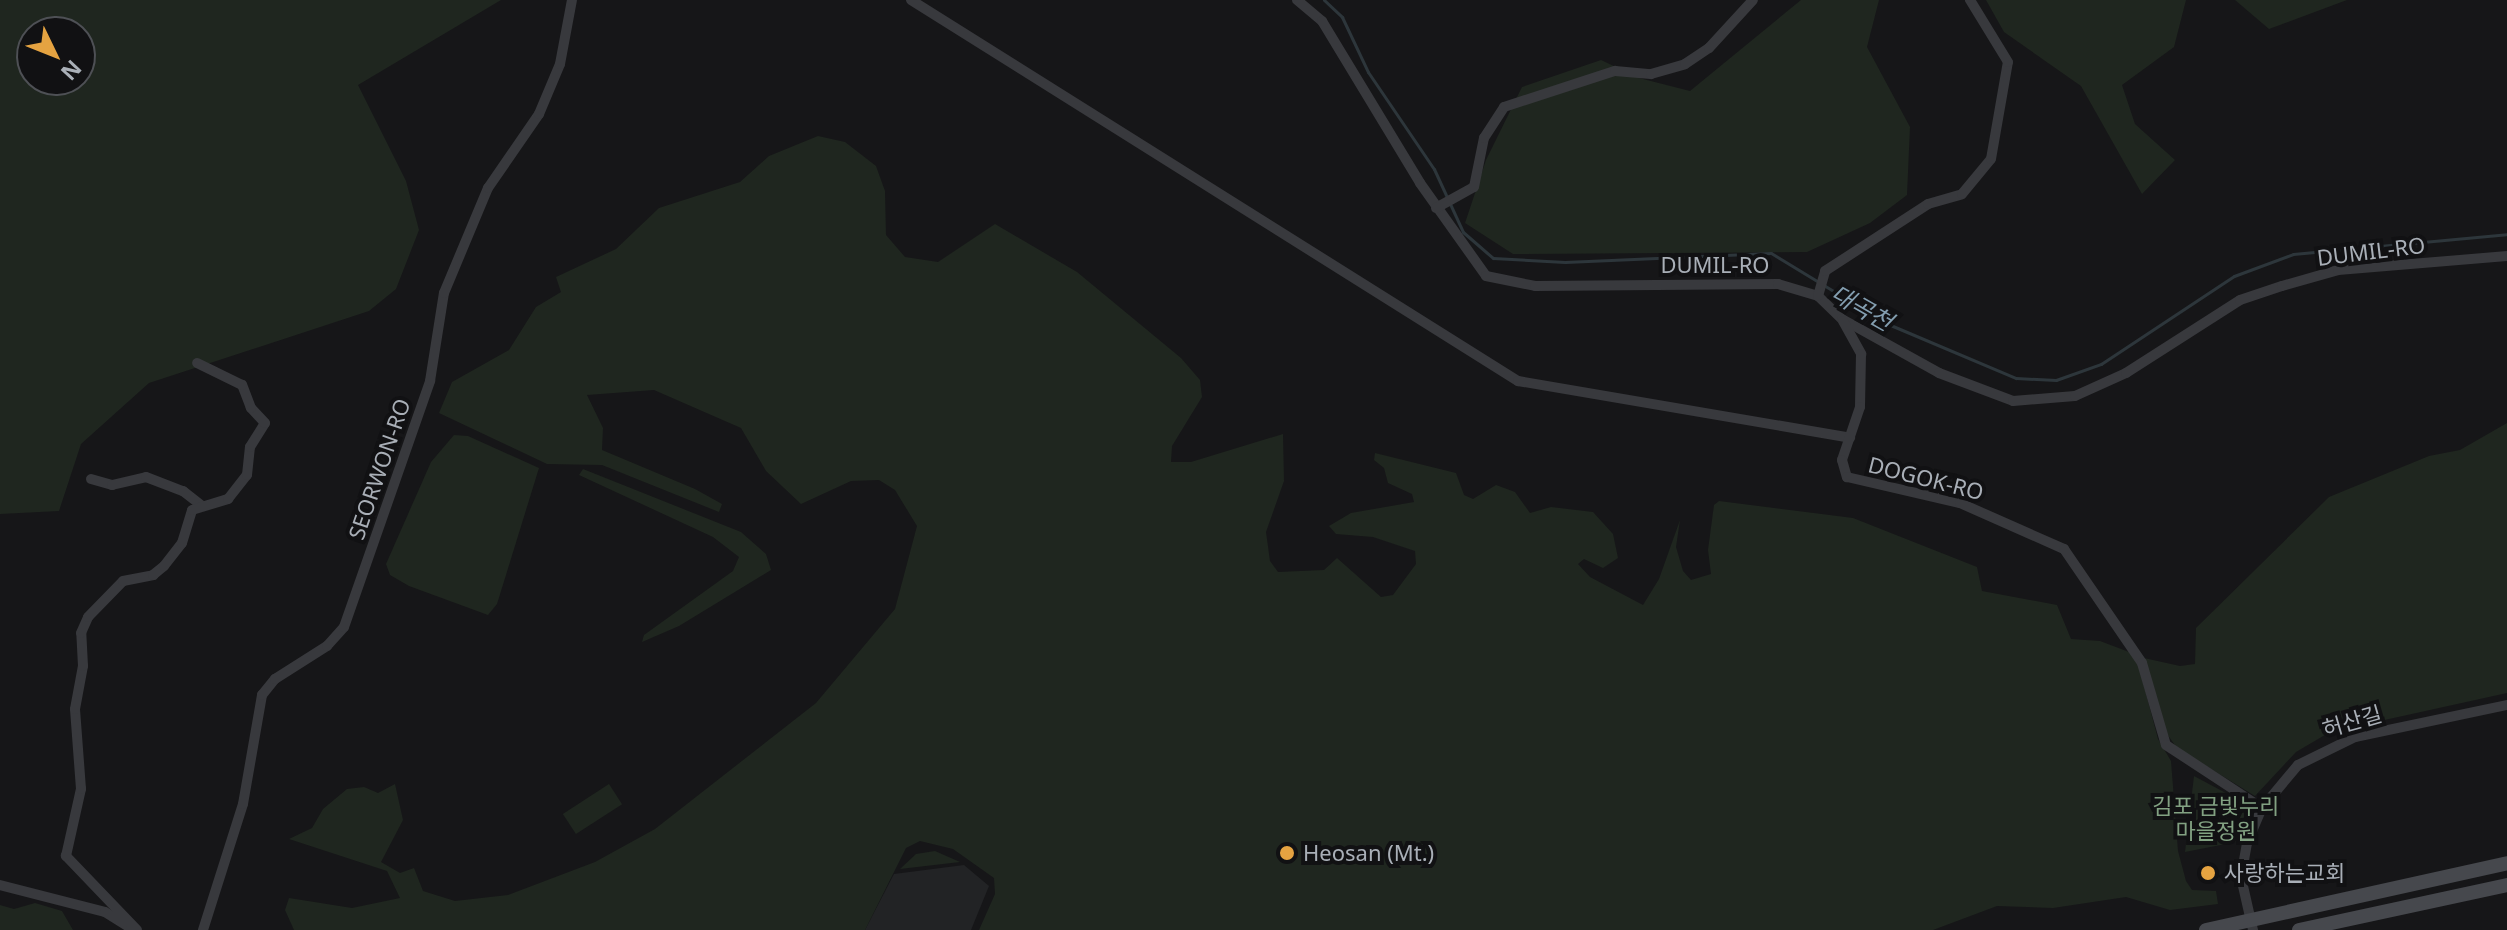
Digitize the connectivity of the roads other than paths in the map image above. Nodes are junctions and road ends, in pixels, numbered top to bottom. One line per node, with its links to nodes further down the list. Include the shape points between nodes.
1 (572, 0): 21 (street, SEORWON-RO, via 560,64 539,114 488,188 444,293 430,381 344,627 327,646 275,679 262,695 243,804)
2 (911, 0): 11 (street, via 1518,381)
3 (1297, 0): 6 (street, DUMIL-RO, via 1322,21)
4 (1753, 0): 6 (street, via 1709,48 1685,64 1651,74 1615,71 1504,107 1484,138 1474,187)
5 (1970, 0): 8 (street, via 2008,62 1991,159 1962,194 1928,204 1823,277)
6 (1440, 206): 8 (street, DUMIL-RO, via 1486,276 1535,286 1778,284)
7 (2507, 256): 9 (street, DUMIL-RO, via 2338,270 2282,286 2240,300 2126,373 2075,396 2047,402 1983,393)
8 (1819, 293): 9 (street, DUMIL-RO)
9 (1842, 319): 11 (street, via 1861,354 1860,407)
10 (197, 363): 13 (street, via 242,385 251,408 266,425 251,444 248,472 240,486 223,502)
11 (1850, 438): 15 (street, DOGOK-RO, via 1842,460 1847,477 1960,503 2064,549 2147,671 2162,737 2171,751)
12 (91, 479): 13 (street, via 112,485 146,477 183,491)
13 (201, 505): 20 (street, via 192,510 182,543 164,566 153,575 123,581 88,617 81,633 83,666 75,709 81,789 66,856)
14 (2507, 705): 15 (street, 허산길, via 2332,745 2298,765)
15 (2262, 808): 19 (street, 허산길, via 2241,869)
16 (2507, 863): 19 (street)
17 (0, 885): 20 (street, via 105,912)
18 (2507, 885): 23 (street)
19 (2252, 926): 22 (street)
20 (134, 930)
21 (203, 930)
22 (2206, 930)
23 (2299, 930)

